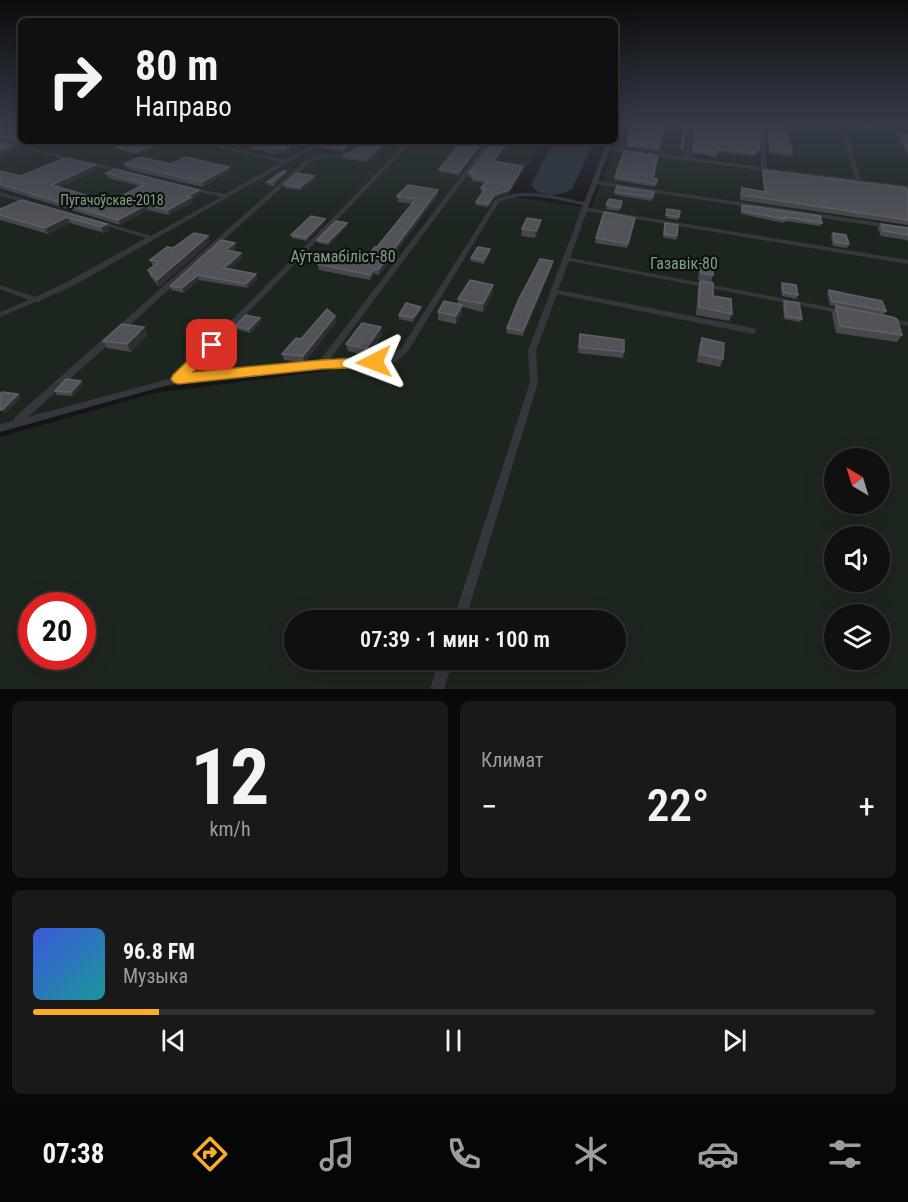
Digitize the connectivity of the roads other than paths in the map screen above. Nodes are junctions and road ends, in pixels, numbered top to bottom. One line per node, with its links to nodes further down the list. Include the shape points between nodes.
1 (64, 157): 14 (lane)
2 (266, 157): 12 (lane)
3 (296, 157): 12 (lane)
4 (321, 157): 38 (lane, via 307,162)
5 (395, 157): 37 (lane)
6 (479, 157): 36 (lane)
7 (604, 157): 15 (lane)
8 (676, 157): 11 (lane)
9 (764, 157): 13 (lane)
10 (852, 157): 16 (lane)
11 (686, 159): 13 (lane)
12 (287, 162): 20 (lane)
13 (764, 169): 16 (lane)
14 (135, 174)
15 (596, 182): 22 (lane); 24 (lane)
16 (859, 182): 18 (lane)
17 (180, 185): 20 (lane)
18 (908, 189)
19 (0, 194): 21 (lane)
20 (225, 196): 25 (lane)
21 (43, 207)
22 (586, 207): 26 (lane); 27 (lane); 36 (lane, via 520,194 500,199 400,356 393,360)
23 (87, 219): 25 (lane)
24 (908, 229)
25 (152, 238): 30 (lane)
26 (567, 259): 29 (lane); 31 (lane)
27 (908, 262)
28 (0, 287): 30 (lane)
29 (554, 291): 35 (lane); 40 (lane, via 531,354 534,382)
30 (37, 300): 32 (lane)
31 (849, 313)
32 (0, 315)
33 (885, 319): 34 (lane)
34 (908, 324)
35 (753, 332)
36 (321, 365): 37 (lane)
37 (178, 379): 38 (lane)
38 (14, 423): 39 (lane)
39 (0, 428)
40 (462, 610)
41 (443, 670): 42 (lane)
42 (437, 689)

